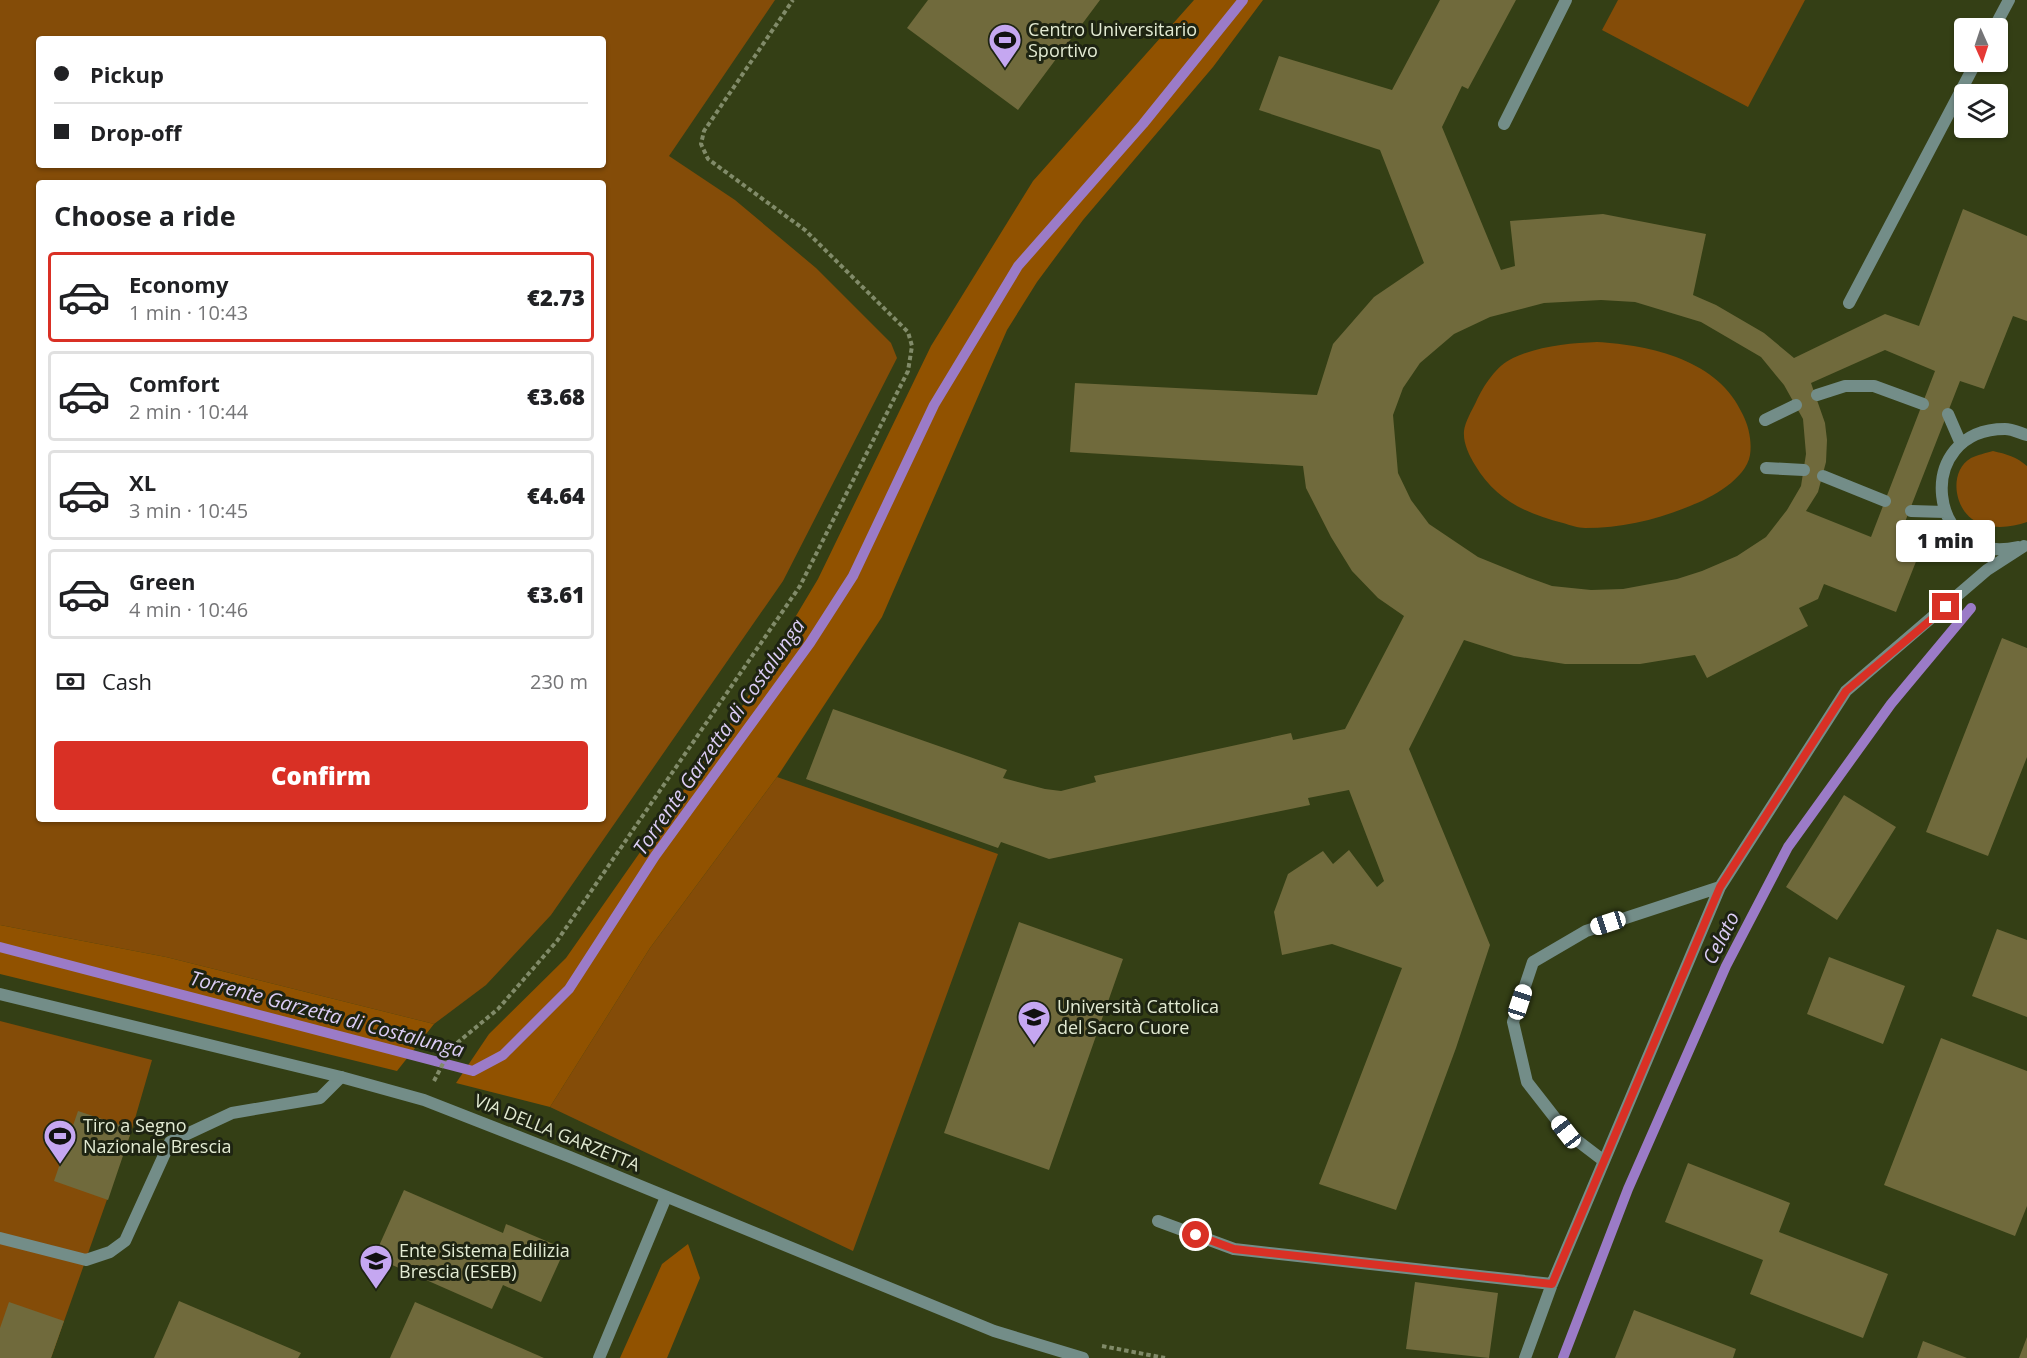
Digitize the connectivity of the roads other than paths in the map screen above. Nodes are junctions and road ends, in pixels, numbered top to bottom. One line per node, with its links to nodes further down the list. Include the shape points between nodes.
1 (1566, 0): 5 (street)
2 (2009, 0): 3 (street)
3 (1999, 18)
4 (1971, 72): 6 (street)
5 (1504, 124)
6 (1849, 303)
7 (1817, 395): 8 (street, via 1845,386 1874,386)
8 (1923, 404)
9 (1796, 405): 11 (street)
10 (1948, 414): 13 (street)
11 (1765, 420)
12 (2027, 435): 13 (street, via 2006,429 1982,432)
13 (1961, 444): 19 (street, via 1946,464 1942,480)
14 (1766, 468): 15 (street)
15 (1804, 470)
16 (1823, 476): 17 (street)
17 (1885, 501)
18 (1911, 511): 19 (street)
19 (1945, 512): 20 (street, via 1969,541 2005,550)
20 (2025, 545): 21 (street, via 1987,570 1846,691)
21 (1720, 887): 24 (street); 24 (street, via 1586,930 1533,962 1513,1022 1527,1082 1566,1132)
22 (0, 994): 23 (street, VIA DELLA GARZETTA)
23 (341, 1077): 25 (street, VIA DELLA GARZETTA, via 424,1100); 27 (street, via 320,1098 232,1113 170,1142 125,1241 110,1252 86,1260)
24 (1604, 1161): 28 (street)
25 (666, 1197): 29 (street); 30 (street, VIA DELLA GARZETTA, via 993,1331)
26 (1158, 1221): 28 (street, via 1234,1249)
27 (0, 1238)
28 (1552, 1284): 31 (street)
29 (599, 1358)
30 (1083, 1358)
31 (1525, 1358)

